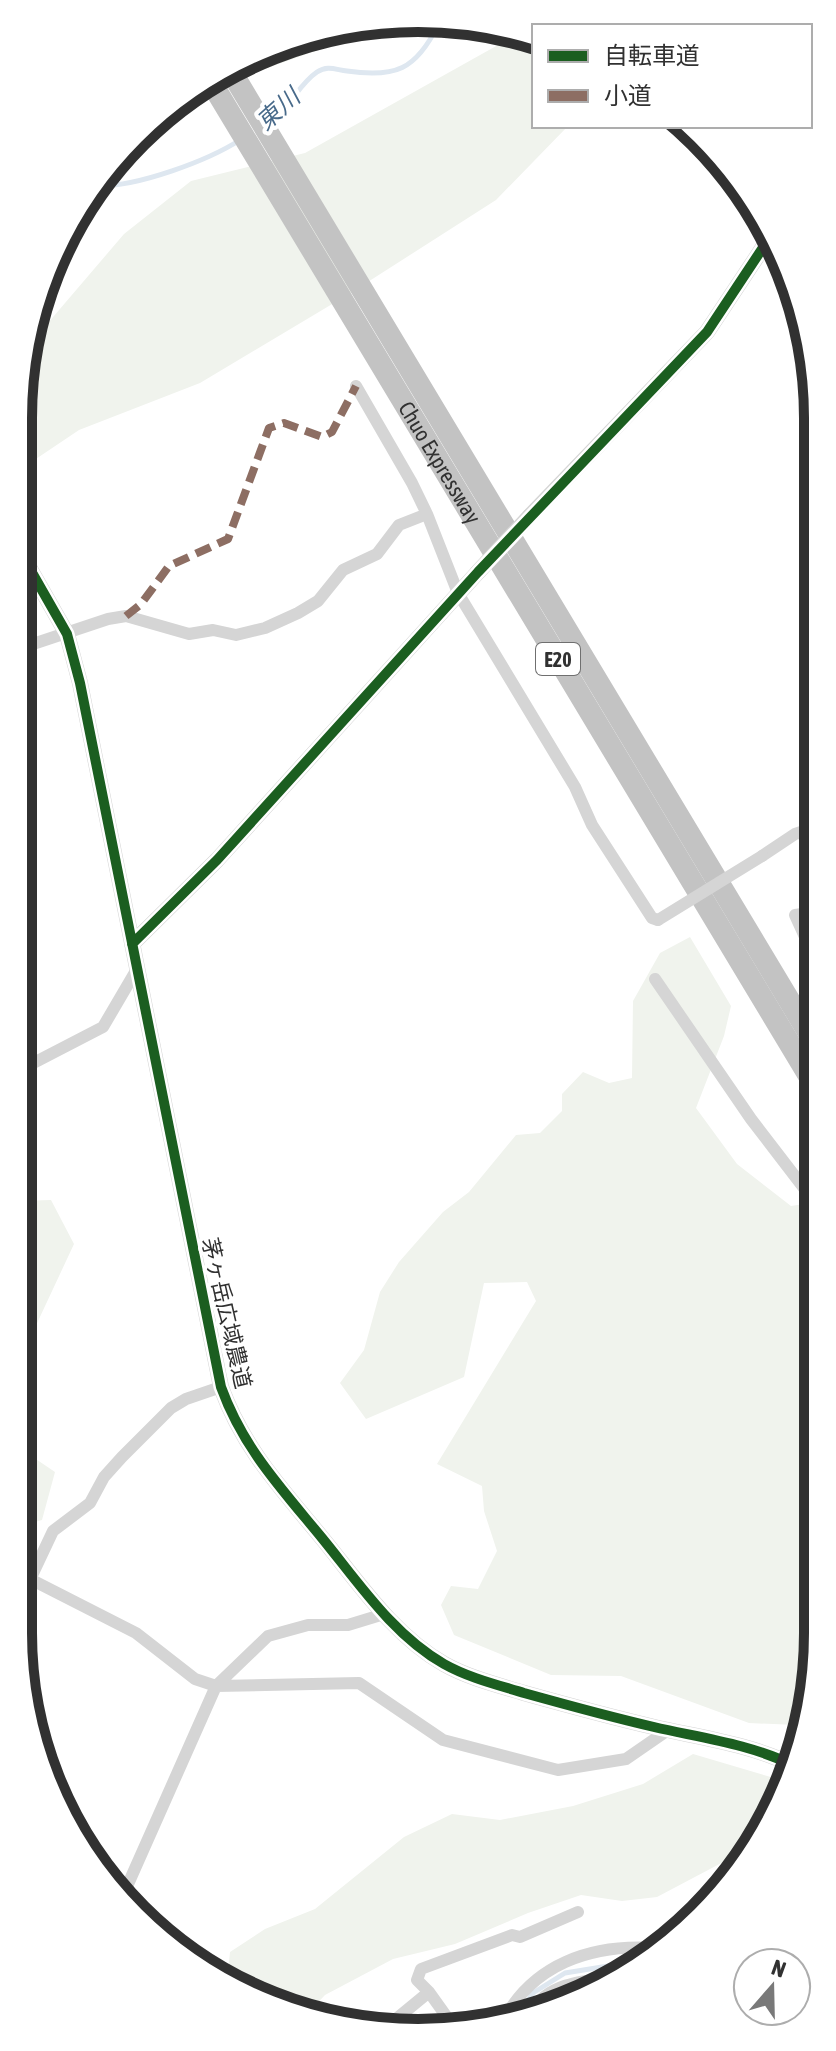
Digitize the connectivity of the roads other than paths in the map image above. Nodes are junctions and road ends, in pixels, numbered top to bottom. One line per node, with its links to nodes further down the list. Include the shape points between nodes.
1 (234, 79): 3 (highway, Chuo Expressway / E20)
2 (216, 90): 3 (highway, Chuo Expressway / E20)
3 (308, 226): 17 (highway, Chuo Expressway / E20); 19 (highway, Chuo Expressway / E20)
4 (764, 246): 8 (street, bridge, via 707,332)
5 (356, 386): 6 (street)
6 (427, 514): 8 (street); 9 (street, via 399,525 377,554 343,570 318,601 265,628 236,635 213,630 189,634 126,616)
7 (32, 573): 9 (street, 茅ヶ岳広域農道)
8 (458, 593): 11 (street, bridge, via 652,918 658,920); 14 (street, via 217,860)
9 (67, 634): 10 (street); 14 (street, 茅ヶ岳広域農道)
10 (32, 645)
11 (804, 831)
12 (804, 914): 13 (street, via 795,915)
13 (804, 935)
14 (132, 944): 15 (street, 茅ヶ岳広域農道)
15 (137, 969): 18 (street, via 103,1027); 21 (street, 茅ヶ岳広域農道)
16 (655, 979): 20 (street)
17 (804, 1026)
18 (32, 1064)
19 (804, 1067)
20 (804, 1188)
21 (221, 1387): 22 (street, via 171,1408 104,1477 90,1503 53,1531); 24 (street, 茅ヶ岳広域農道, via 251,1450)
22 (32, 1575)
23 (32, 1580): 25 (street, via 136,1633 195,1679)
24 (384, 1614): 25 (street, via 348,1625 308,1625 268,1636); 26 (street, 茅ヶ岳広域農道, via 444,1664 485,1681)
25 (216, 1686): 26 (street, via 359,1683 443,1740 558,1770 626,1759); 28 (street)
26 (668, 1730): 27 (street, 茅ヶ岳広域農道)
27 (783, 1760)
28 (127, 1887)
29 (578, 1912): 32 (street, via 421,1969 417,1980)
30 (640, 1949): 34 (street, via 603,1950 557,1965 541,1974)
31 (587, 1980): 33 (street, via 571,1982)
32 (429, 1992): 35 (street); 36 (street)
33 (544, 1998)
34 (512, 2007)
35 (397, 2018)
36 (447, 2018)

